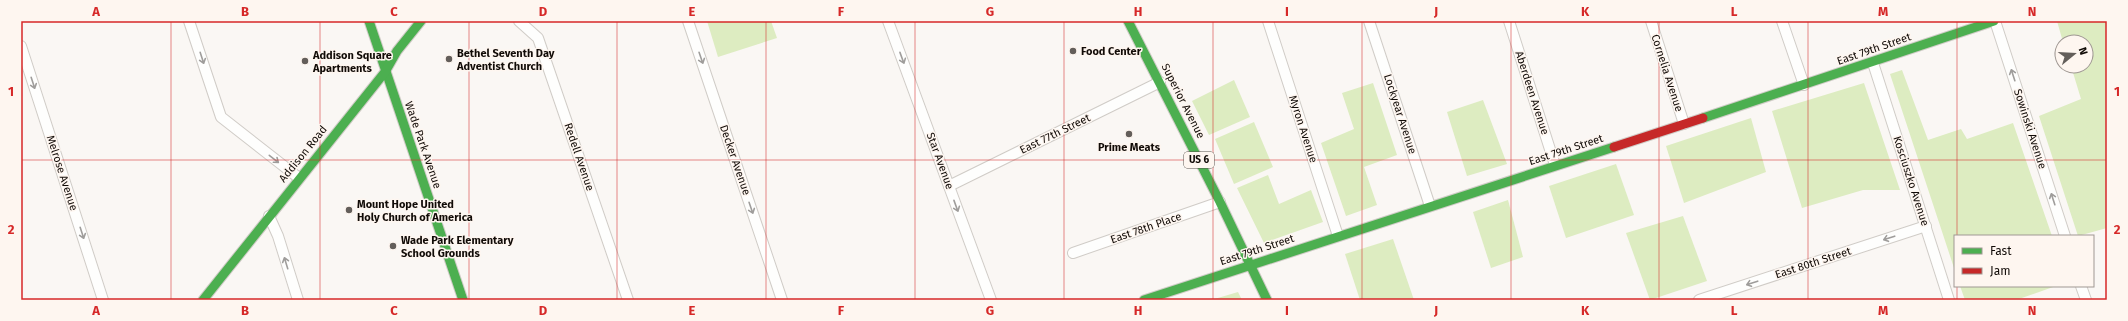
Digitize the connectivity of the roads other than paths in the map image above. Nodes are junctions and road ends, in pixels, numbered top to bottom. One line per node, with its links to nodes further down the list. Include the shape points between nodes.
1 (189, 21): 21 (street, one-way to 21, via 221,117)
2 (369, 21): 16 (main road, Wade Park Avenue)
3 (421, 21): 16 (main road, Addison Road, via 397,51)
4 (518, 21): 36 (street, Redell Avenue, via 538,38)
5 (688, 21): 37 (street, Decker Avenue, one-way to 37)
6 (888, 21): 22 (street, Star Avenue, one-way to 22)
7 (1128, 21): 17 (main road, Superior Avenue / US 6)
8 (1268, 21): 28 (street, Myron Avenue)
9 (1369, 21): 24 (street, Lockyear Avenue)
10 (1509, 21): 20 (street, Aberdeen Avenue)
11 (1650, 21): 19 (street, Cornelia Avenue)
12 (1782, 21): 18 (street)
13 (1995, 21): 15 (main road, East 79th Street); 27 (street, Sowinski Avenue, one-way to 13)
14 (21, 46): 32 (street, Melrose Avenue, one-way to 32)
15 (1873, 63): 18 (main road, East 79th Street); 26 (street, Kosciuszko Avenue)
16 (386, 72): 21 (main road, Addison Road); 35 (main road, Wade Park Avenue)
17 (1160, 82): 22 (street, East 77th Street); 23 (main road, Superior Avenue / US 6)
18 (1804, 85): 19 (main road, East 79th Street)
19 (1684, 124): 20 (main road, East 79th Street)
20 (1555, 166): 24 (main road, East 79th Street)
21 (299, 178): 25 (main road, Addison Road)
22 (949, 186): 38 (street, Star Avenue, one-way to 38)
23 (1220, 202): 29 (street, East 78th Place); 30 (main road, Superior Avenue / US 6)
24 (1430, 206): 28 (main road, East 79th Street)
25 (269, 216): 33 (main road, Addison Road); 34 (street, one-way to 25)
26 (1926, 226): 41 (street, East 80th Street, one-way to 41); 42 (street, Kosciuszko Avenue)
27 (2065, 235)
28 (1338, 236): 30 (main road, East 79th Street)
29 (1073, 253)
30 (1250, 265): 39 (main road, East 79th Street); 40 (main road, Superior Avenue / US 6)
31 (2081, 287): 43 (street)
32 (103, 300)
33 (203, 300)
34 (298, 300)
35 (463, 300)
36 (628, 300)
37 (782, 300)
38 (991, 300)
39 (1144, 300)
40 (1267, 300)
41 (1699, 300)
42 (1949, 300)
43 (2086, 300)

